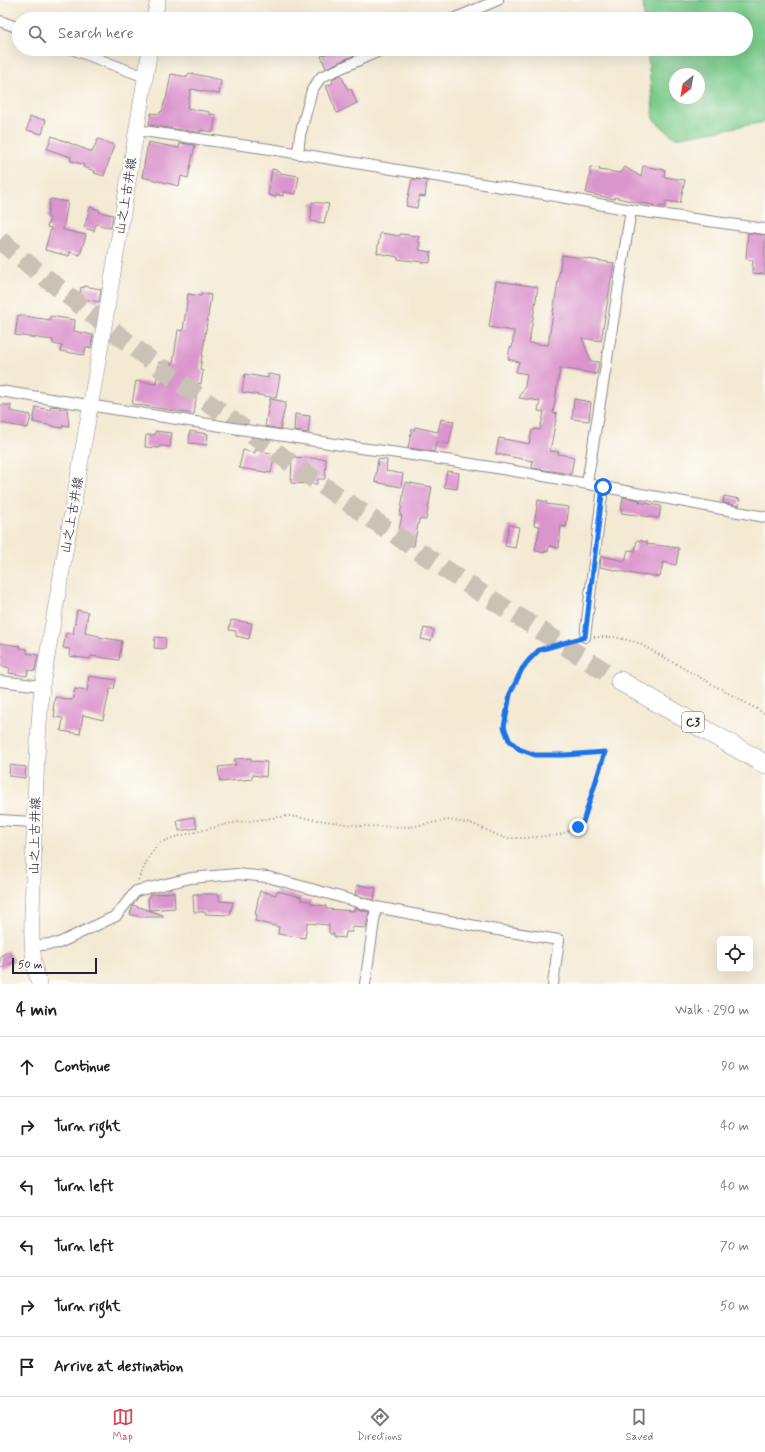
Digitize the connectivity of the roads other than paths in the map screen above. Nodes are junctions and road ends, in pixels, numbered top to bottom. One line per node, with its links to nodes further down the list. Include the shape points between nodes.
1 (158, 0): 3 (main road)
2 (498, 0): 4 (street)
3 (155, 12)
4 (470, 12)
5 (0, 20): 6 (street)
6 (12, 25)
7 (90, 56): 10 (street)
8 (149, 56): 10 (main road, 山之上古井線)
9 (368, 56): 12 (street, via 320,77 312,90 300,135)
10 (145, 77): 11 (main road, 山之上古井線)
11 (136, 130): 12 (street); 16 (main road, 山之上古井線)
12 (298, 154): 13 (street)
13 (631, 210): 14 (street); 17 (street)
14 (765, 229)
15 (0, 392): 16 (street)
16 (89, 406): 17 (street); 23 (main road, 山之上古井線)
17 (587, 483): 18 (street)
18 (603, 487): 19 (street); 20 (street)
19 (765, 517)
20 (585, 637)
21 (0, 681): 23 (street)
22 (620, 681): 24 (highway, C3)
23 (42, 686): 26 (main road, 山之上古井線)
24 (765, 764)
25 (0, 820): 26 (street)
26 (33, 822): 28 (main road, 山之上古井線)
27 (376, 906): 28 (street, via 268,877 236,874 191,878 136,891 116,916 59,943); 30 (street); 31 (street, via 559,940)
28 (32, 946): 29 (main road, 山之上古井線, via 34,969)
29 (39, 984)
30 (365, 984)
31 (553, 984)

